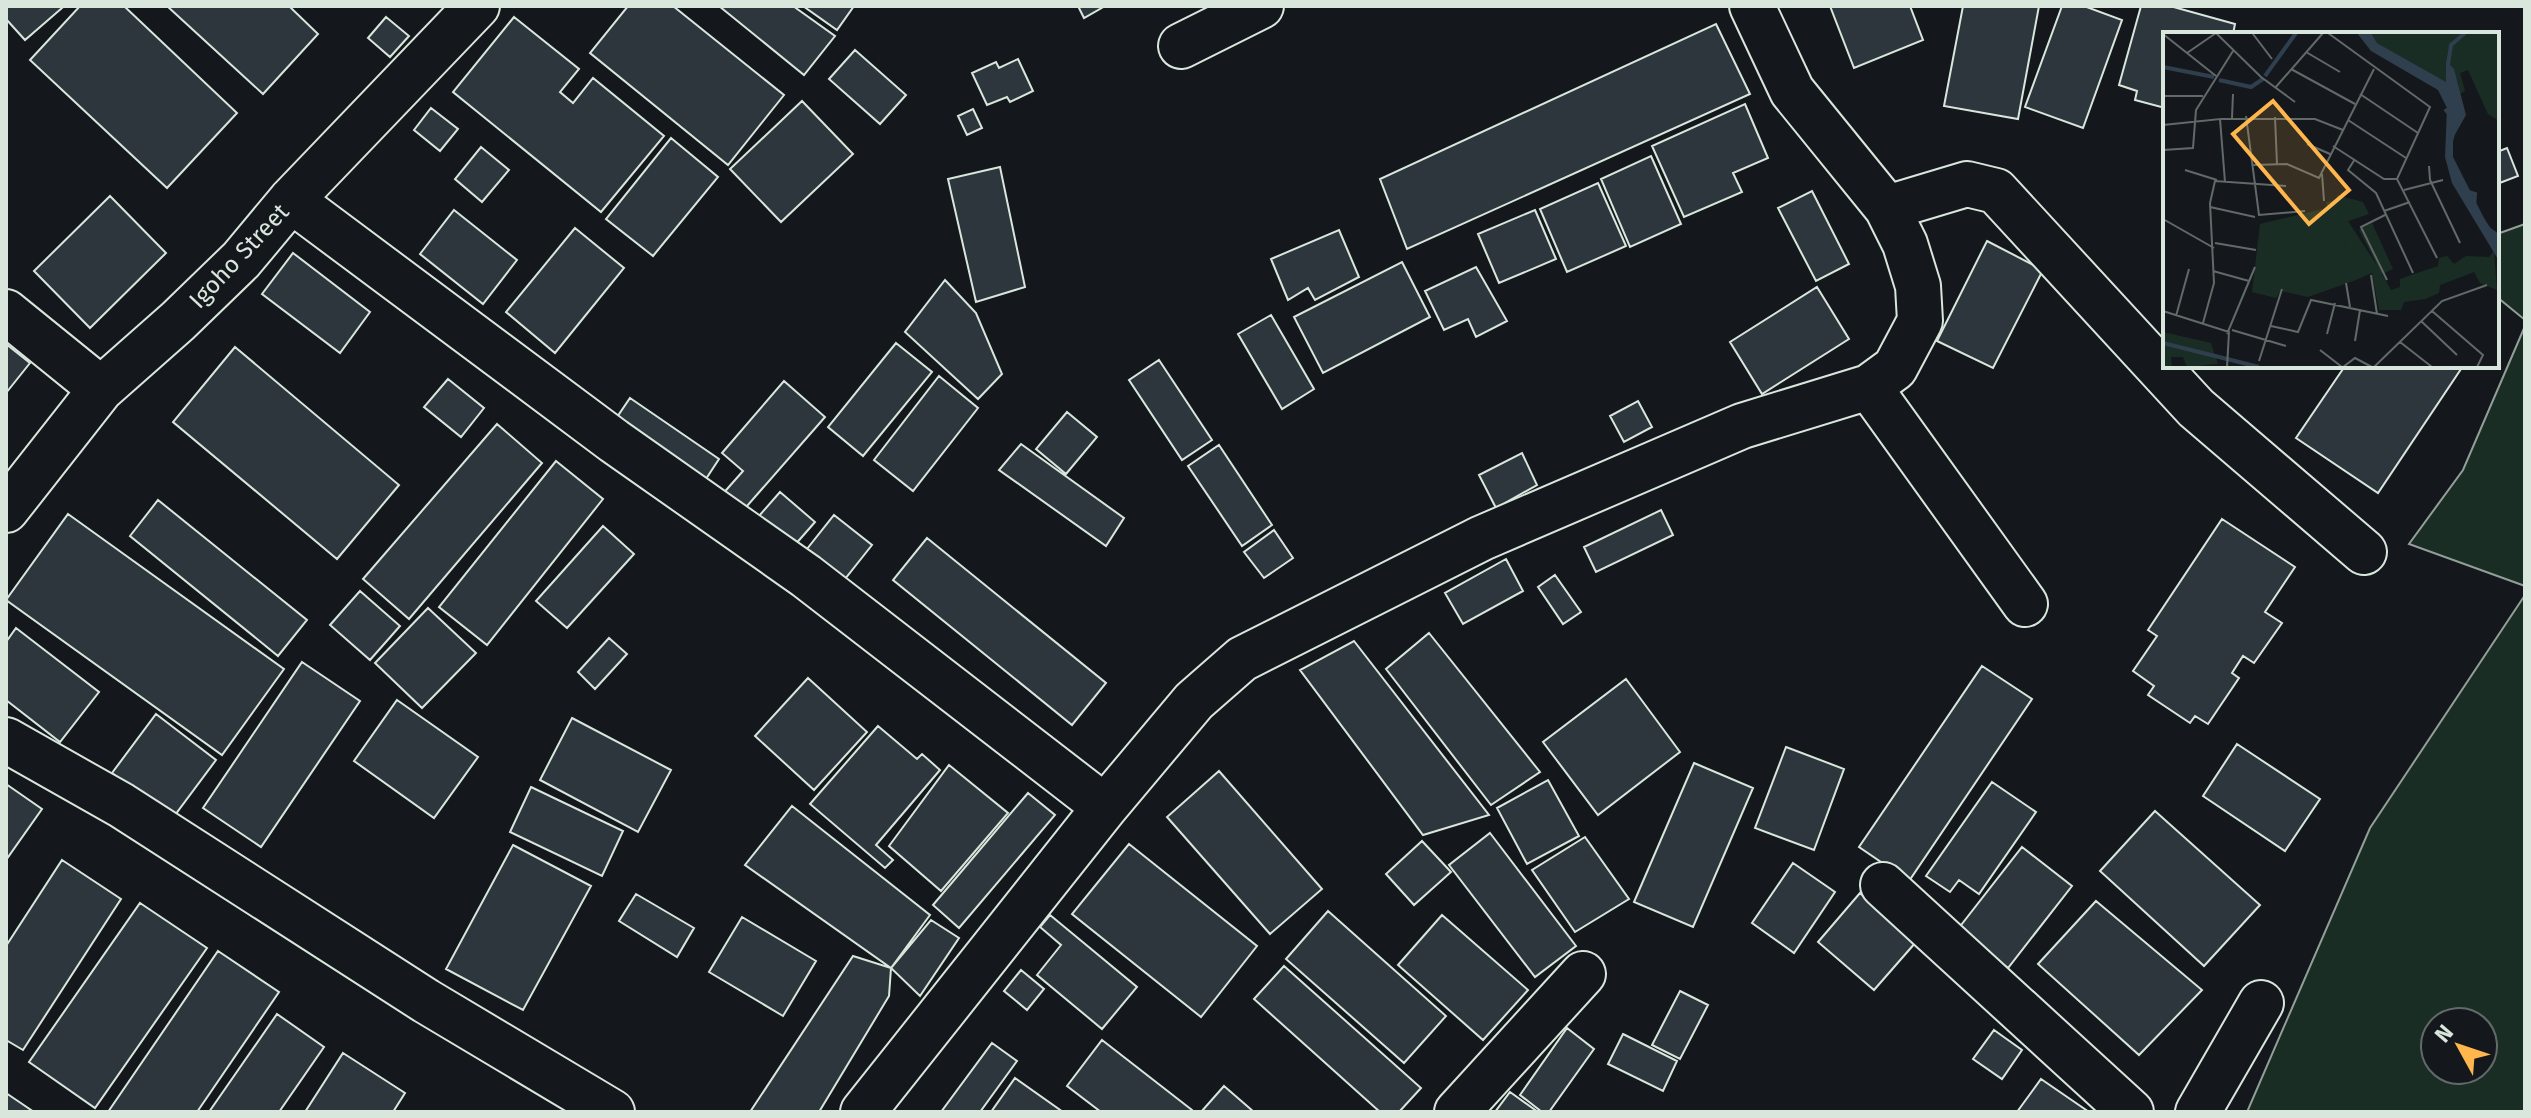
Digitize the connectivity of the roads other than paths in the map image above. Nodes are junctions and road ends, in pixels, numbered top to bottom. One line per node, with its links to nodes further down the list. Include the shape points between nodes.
1 (477, 6): 5 (street, Igoho Street)
2 (1261, 6): 4 (street)
3 (1752, 6): 6 (street, via 1792,91)
4 (1181, 46)
5 (291, 200): 9 (street, Igoho Street, via 241,260); 14 (street, via 614,441 806,576)
6 (1887, 208): 8 (street, via 1918,286 1920,321 1895,368); 11 (street, via 1967,184 1996,191 2196,408)
7 (6, 312): 9 (street)
8 (1869, 387): 12 (street); 14 (street, via 1742,426 1650,464 1482,538 1242,659 1194,701)
9 (101, 389): 10 (street, Igoho Street)
10 (6, 510)
11 (2364, 552)
12 (2025, 604)
13 (6, 740): 18 (street, via 121,805 426,1001)
14 (1105, 807): 19 (street)
15 (1883, 885): 21 (street)
16 (1583, 974): 20 (street)
17 (2261, 1003): 22 (street)
18 (612, 1112)
19 (863, 1112)
20 (1457, 1112)
21 (2131, 1112)
22 (2198, 1112)

